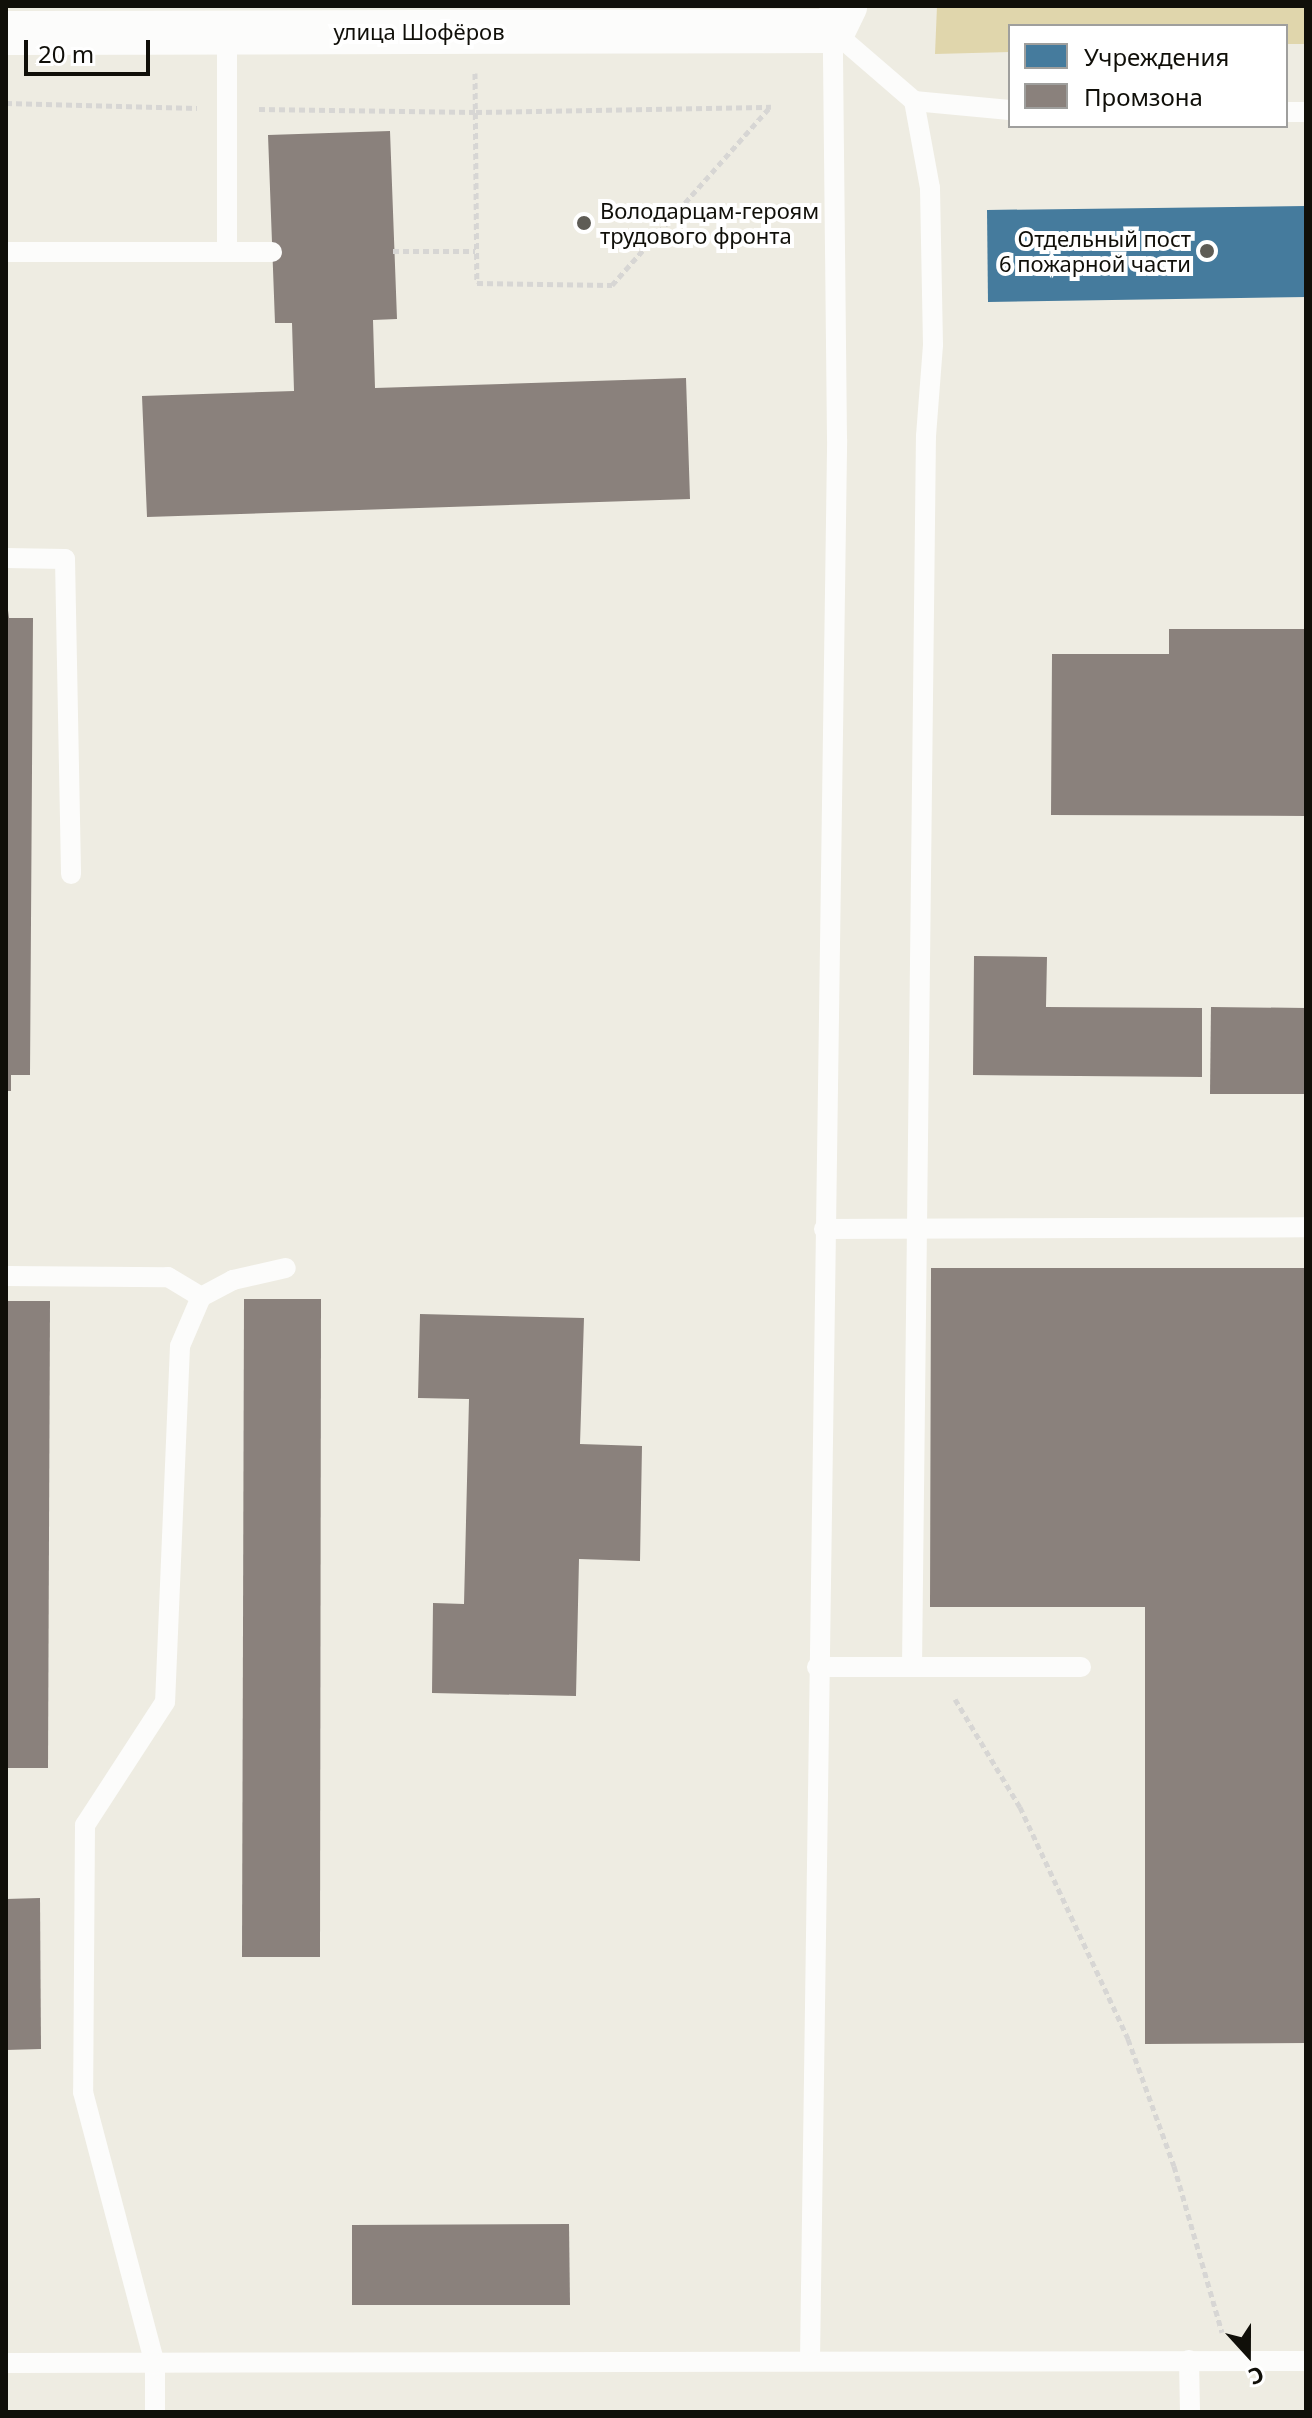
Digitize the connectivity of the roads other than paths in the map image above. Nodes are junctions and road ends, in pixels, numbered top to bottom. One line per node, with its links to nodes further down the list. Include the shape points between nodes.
1 (174, 19): 3 (street, улица Шофёров); 4 (street, улица Шофёров)
2 (839, 19): 4 (street, улица Шофёров, via 475,32); 5 (lane); 13 (lane)
3 (6, 33)
4 (227, 33): 8 (lane)
5 (914, 101): 6 (lane); 14 (lane, via 930,188 933,345 926,436)
6 (1008, 110)
7 (6, 252): 8 (lane)
8 (227, 252): 9 (lane)
9 (272, 252)
10 (6, 558): 11 (lane, via 65,559)
11 (71, 874)
12 (1306, 1227): 14 (lane)
13 (824, 1229): 14 (lane); 18 (lane)
14 (913, 1229): 19 (lane)
15 (286, 1268): 17 (lane, via 233,1280)
16 (6, 1276): 17 (lane, via 168,1277)
17 (201, 1297): 25 (lane, via 180,1346 165,1702 85,1825 83,2092)
18 (817, 1667): 19 (lane); 21 (lane)
19 (912, 1667): 20 (lane)
20 (1081, 1667)
21 (810, 2360): 22 (lane); 25 (lane)
22 (1189, 2360): 23 (lane); 27 (lane)
23 (1306, 2361)
24 (6, 2363): 25 (lane)
25 (155, 2365): 26 (lane)
26 (155, 2412)
27 (1190, 2412)

